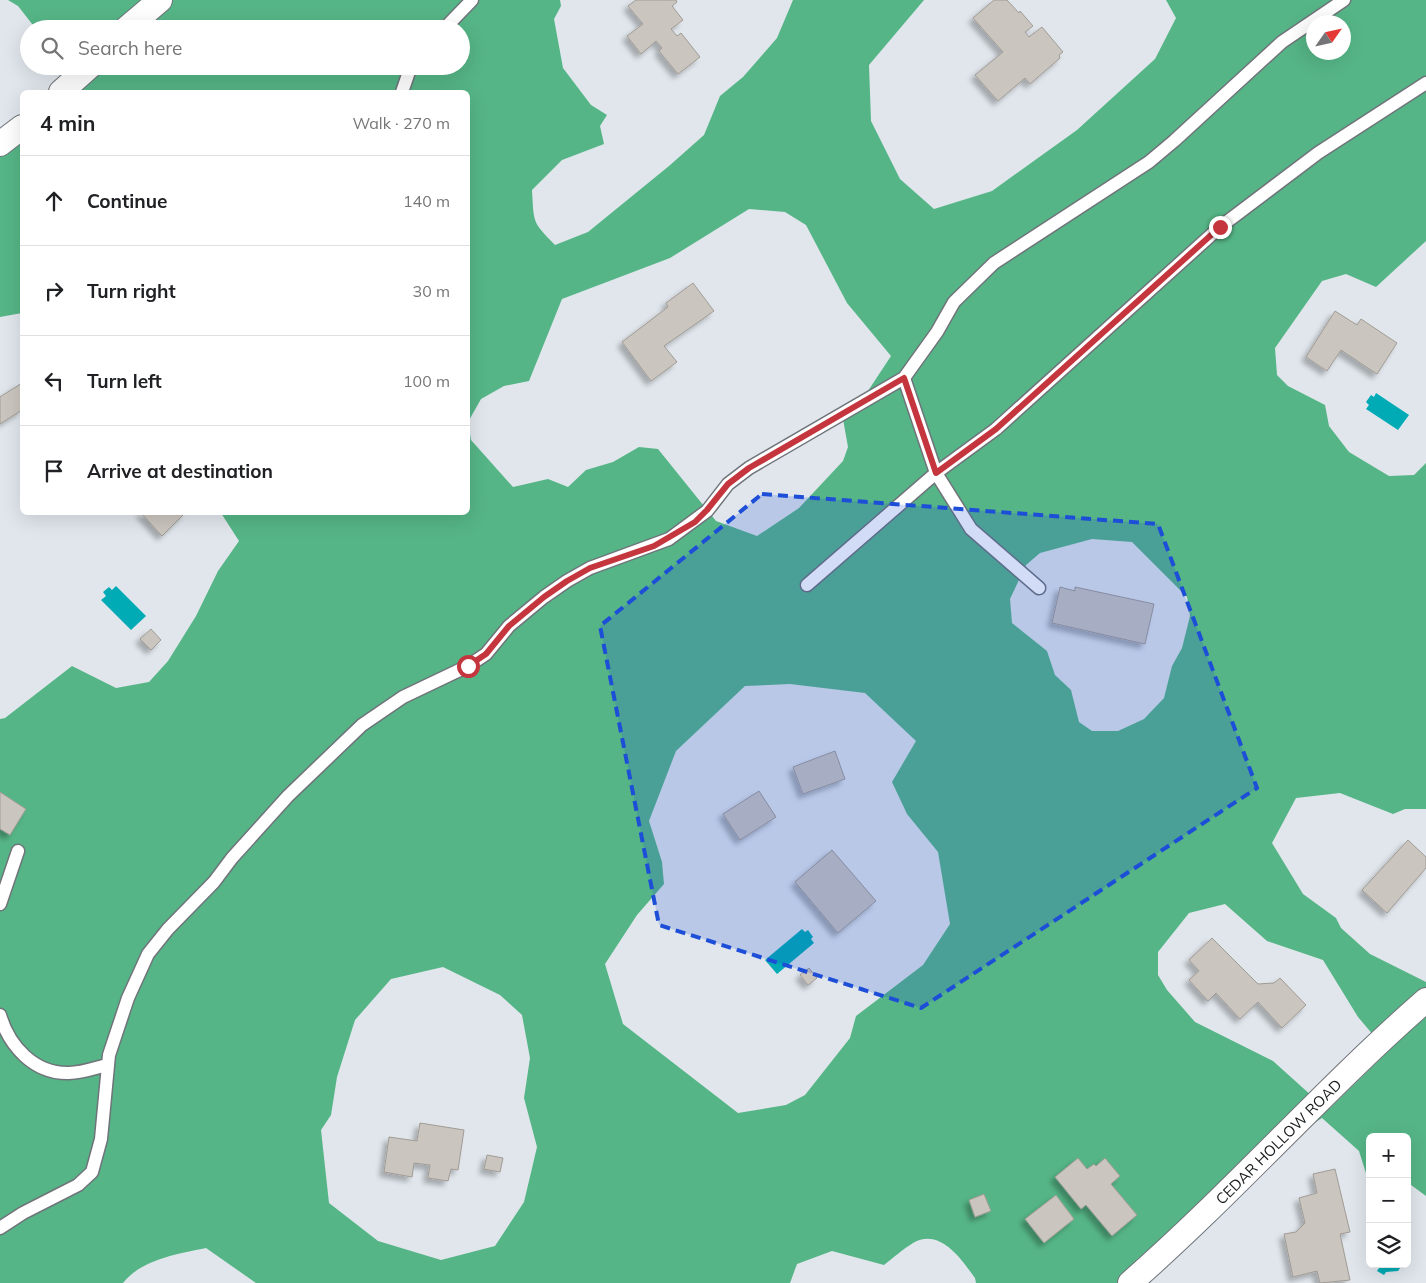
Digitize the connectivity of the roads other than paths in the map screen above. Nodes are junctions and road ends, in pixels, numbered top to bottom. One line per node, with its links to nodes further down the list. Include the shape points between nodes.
1 (160, 0): 4 (street)
2 (472, 0): 5 (lane)
3 (1344, 0): 13 (lane, via 1282,42 1148,162 994,263 954,302)
4 (137, 20)
5 (453, 20)
6 (80, 75): 9 (street)
7 (409, 75): 10 (lane)
8 (1426, 83): 14 (lane, via 1318,153 1220,227 996,429)
9 (63, 90)
10 (403, 90)
11 (20, 128): 12 (street)
12 (0, 144)
13 (904, 378): 14 (lane); 21 (lane, via 749,468 728,484 695,522 669,539 590,568 567,581 509,626 486,654 403,698 362,725 288,796 148,954 128,998)
14 (936, 473): 15 (lane); 16 (lane, via 971,529)
15 (807, 585)
16 (1039, 588)
17 (18, 851): 18 (lane)
18 (0, 904)
19 (1426, 1000): 23 (street, CEDAR HOLLOW ROAD, via 1350,1069)
20 (0, 1015): 21 (lane, via 11,1043 27,1059 48,1070 69,1073)
21 (108, 1065): 22 (lane, via 101,1139 92,1172 78,1185)
22 (0, 1228)
23 (1130, 1283)

